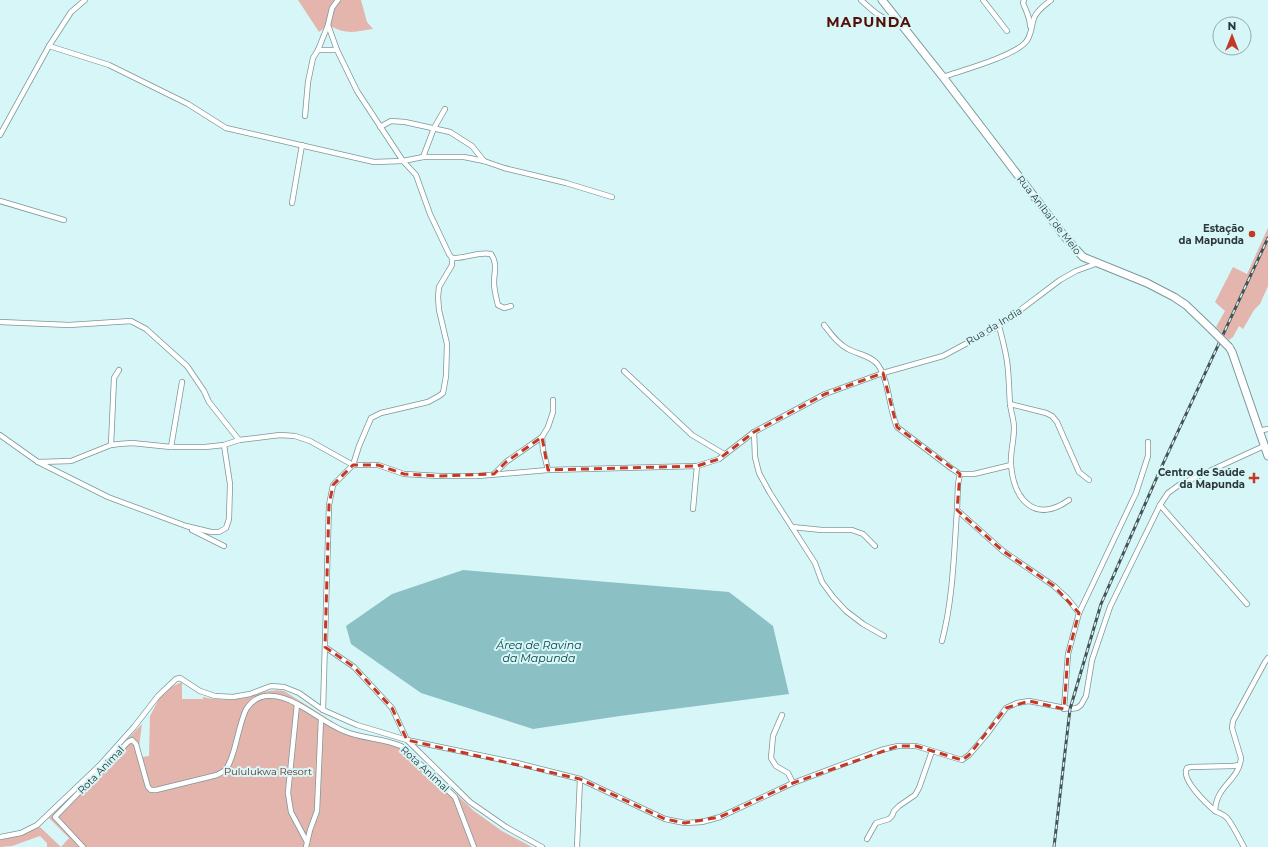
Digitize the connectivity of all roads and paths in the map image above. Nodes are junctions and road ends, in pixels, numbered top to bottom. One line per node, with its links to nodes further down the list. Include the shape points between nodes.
1 (85, 0): 12 (street, via 71,12)
2 (338, 0): 9 (street, via 332,8)
3 (861, 0): 8 (street, via 879,16)
4 (882, 0): 8 (street, Rua Aníbal de Melo)
5 (984, 0): 10 (street)
6 (1024, 0): 11 (street, via 1030,18)
7 (1051, 0): 11 (street, via 1034,18)
8 (900, 23): 15 (street, Rua Aníbal de Melo)
9 (328, 25): 13 (street); 14 (street)
10 (1007, 31)
11 (1030, 34): 15 (street, via 1025,43 1011,52)
12 (49, 46): 20 (street); 21 (street, via 109,64 188,104 226,128)
13 (318, 50): 14 (street); 17 (street, via 313,58 308,82)
14 (337, 50): 18 (street, via 357,92)
15 (943, 77): 30 (street, Rua Aníbal de Melo, via 1074,248 1083,257)
16 (445, 109): 19 (street)
17 (305, 116)
18 (380, 127): 19 (street, via 390,121); 23 (street)
19 (434, 128): 22 (street); 24 (street, via 458,136 472,146)
20 (0, 136)
21 (302, 145): 23 (street, via 374,162); 27 (street)
22 (423, 157): 23 (street); 24 (street, via 464,156)
23 (403, 161): 29 (street, via 416,175 430,214)
24 (484, 161): 25 (street)
25 (612, 197)
26 (0, 201): 28 (street)
27 (292, 203)
28 (64, 220)
29 (452, 258): 31 (street, via 491,254 495,259 494,282 498,305 504,308); 55 (street, via 452,265 439,287 438,297 447,344 443,393 428,402 381,413 371,418)
30 (1098, 263): 34 (street, Rua da India, via 1060,280); 42 (street, Rua Aníbal de Melo, bridge, via 1174,297 1186,305 1229,347)
31 (511, 306)
32 (0, 322): 46 (street, via 69,324 131,321 146,329 187,366 209,402)
33 (824, 325): 37 (street, via 834,338 847,348 878,364)
34 (999, 326): 37 (street, Rua da India, via 943,356); 40 (street, via 1007,362)
35 (119, 370): 48 (street, via 114,378)
36 (624, 371): 52 (street, via 692,435)
37 (883, 373): 43 (street, Rua da India, via 825,394); 60 (street, via 896,427)
38 (182, 382): 51 (street)
39 (553, 400): 45 (street, via 553,412)
40 (1010, 404): 56 (street, via 1014,429); 61 (street, via 1052,416 1079,472)
41 (1268, 429): 42 (street)
42 (1258, 431): 50 (street, Rua Aníbal de Melo)
43 (754, 432): 52 (street, Rua da India); 67 (street, via 755,457 759,473)
44 (0, 435): 54 (street)
45 (542, 437): 58 (street); 59 (street, via 506,462)
46 (239, 440): 49 (street); 55 (street, via 280,435 295,436 310,441)
47 (1148, 442): 71 (street, via 1148,456 1136,493)
48 (111, 445): 51 (street, via 132,443); 54 (street, via 70,461)
49 (224, 445): 51 (street); 66 (street, via 230,484 229,519 226,528 219,532 211,532)
50 (1264, 446): 53 (street, Rua Aníbal de Melo); 63 (street, via 1179,485)
51 (171, 447)
52 (724, 454): 57 (street, Rua da India)
53 (1268, 456)
54 (38, 462): 66 (street, via 122,504)
55 (353, 465): 59 (street, Rua da India, via 378,465 404,474); 74 (street, via 333,485 329,505)
56 (1011, 465): 60 (street, via 974,474); 62 (street, via 1016,487 1024,503 1036,509 1048,510)
57 (697, 466): 58 (street, Rua da India); 64 (street)
58 (548, 470): 59 (street, Rua da India)
59 (494, 474)
60 (960, 474): 65 (street)
61 (1089, 480)
62 (1069, 500)
63 (1160, 505): 70 (street); 77 (street, via 1110,607 1092,660 1086,696 1077,708)
64 (694, 509)
65 (957, 510): 71 (street, via 1003,551 1054,586); 73 (street, via 951,591)
66 (186, 526): 68 (street)
67 (792, 527): 69 (street, via 852,530 863,534); 72 (street, via 833,597 846,611)
68 (224, 546)
69 (874, 546)
70 (1247, 604)
71 (1079, 613): 77 (street, via 1068,654)
72 (884, 636)
73 (942, 641)
74 (325, 647): 78 (street); 81 (street, via 354,667 392,708)
75 (1268, 658): 83 (street, via 1232,721 1241,758)
76 (297, 704): 80 (street, Rota Animal); 89 (street, via 288,793 291,812); 90 (street, Rota Animal, via 268,695 252,702 246,709 231,758 225,769 217,775 156,790 148,787 136,744 132,740 128,742 55,817)
77 (1064, 709): 82 (street, via 1030,701 1017,703 1006,708 966,758 962,760)
78 (323, 710): 81 (street, via 357,725); 87 (street, via 299,693 284,687 271,686 233,697 215,696 200,691 180,678 176,679 158,696 99,766 42,821 21,833)
79 (782, 715): 85 (street, via 773,736 771,758 776,766 788,774)
80 (321, 719): 89 (street, via 317,811); 92 (street, Rota Animal, via 343,731 394,743 407,751 455,797)
81 (407, 740): 84 (street, via 517,763); 93 (street, via 470,802 506,827)
82 (932, 751): 85 (street, via 916,746 898,746); 88 (street, via 915,795 894,810 889,819 876,823)
83 (1239, 765): 86 (street, via 1236,775 1218,796); 86 (street, via 1191,767 1185,771 1201,798)
84 (580, 780): 85 (street, via 665,819 685,823 720,817); 94 (street)
85 (793, 783)
86 (1215, 811): 95 (street, via 1227,817)
87 (0, 837)
88 (867, 839)
89 (307, 842): 91 (street)
90 (83, 847)
91 (306, 847)
92 (474, 847)
93 (542, 847)
94 (577, 847)
95 (1244, 847)

